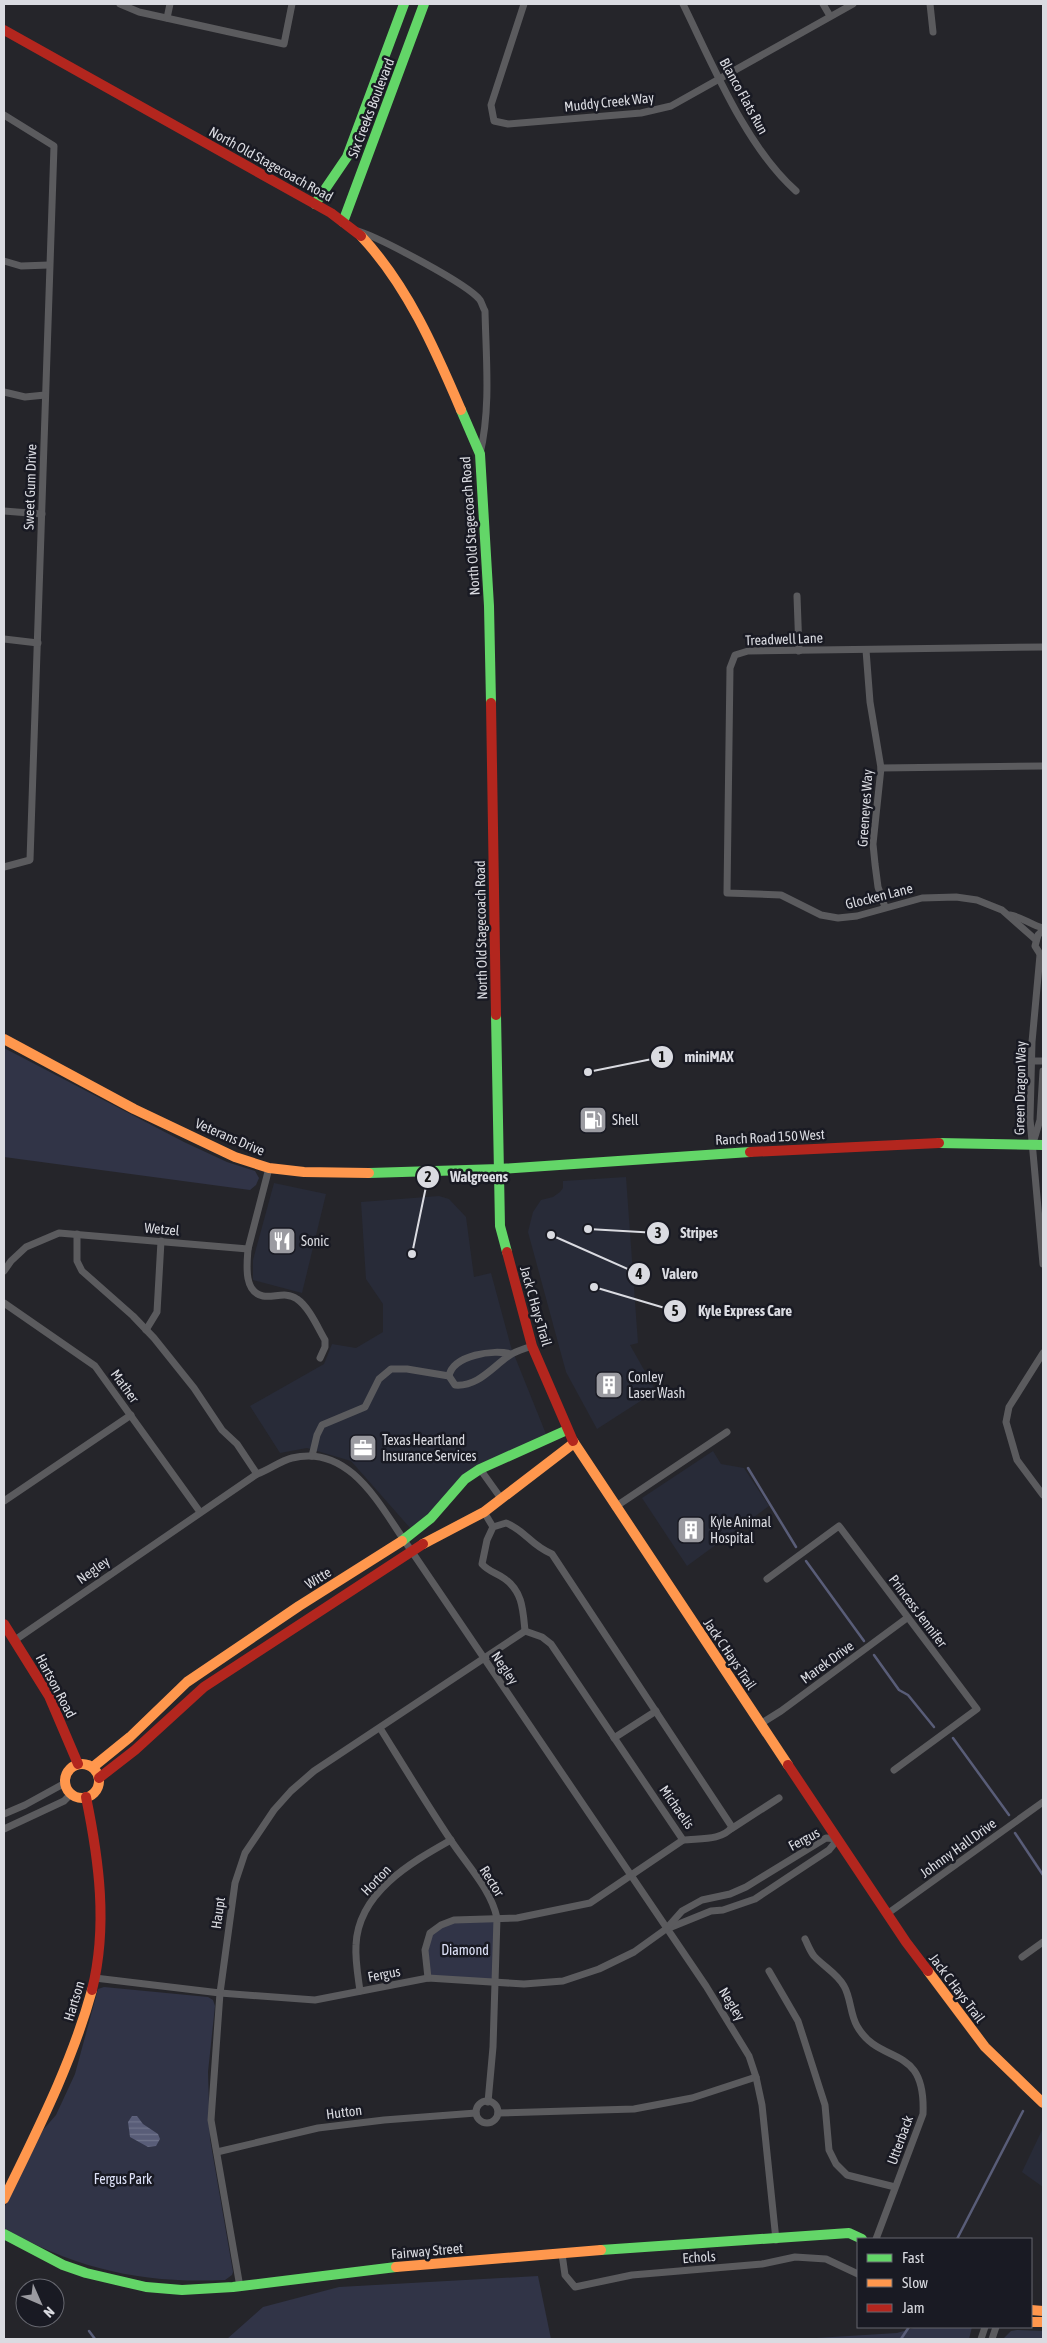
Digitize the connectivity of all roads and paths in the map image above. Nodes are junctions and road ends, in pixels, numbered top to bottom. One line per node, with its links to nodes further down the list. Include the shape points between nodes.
1 (120, 4): 12 (street)
2 (170, 4): 12 (street)
3 (292, 4): 12 (street, via 284,44)
4 (404, 4): 18 (street, Six Creeks Boulevard, via 347,157)
5 (424, 4): 19 (street, Six Creeks Boulevard)
6 (524, 4): 15 (street, Muddy Creek Way, via 491,105 494,121 508,124 658,110 683,101)
7 (682, 4): 15 (street, Blanco Flats Run)
8 (823, 4): 11 (street)
9 (853, 4): 11 (street, Muddy Creek Way)
10 (930, 4): 14 (street)
11 (830, 16): 15 (street, Muddy Creek Way)
12 (168, 18)
13 (4, 30): 18 (street, North Old Stagecoach Road)
14 (933, 32)
15 (720, 80): 17 (street, Blanco Flats Run, via 769,164)
16 (4, 115): 22 (street, Sweet Gum Drive, via 54,146)
17 (796, 191)
18 (315, 204): 19 (street, North Old Stagecoach Road)
19 (343, 222): 20 (street, North Old Stagecoach Road)
20 (354, 229): 25 (street, North Old Stagecoach Road, via 401,288 416,314); 25 (street, via 374,236 440,272 480,300 485,311 486,388 485,433)
21 (4, 261): 22 (street, via 21,266)
22 (49, 266): 24 (street, Sweet Gum Drive)
23 (4, 392): 24 (street, via 25,397)
24 (45, 395): 27 (street, Sweet Gum Drive)
25 (480, 454): 50 (street, North Old Stagecoach Road, via 489,606)
26 (4, 511): 27 (street)
27 (42, 514): 30 (street, Sweet Gum Drive)
28 (797, 596): 33 (street)
29 (4, 639): 30 (street)
30 (38, 643): 36 (street, Sweet Gum Drive, via 30,860)
31 (1043, 647): 32 (street, Treadwell Lane)
32 (866, 650): 33 (street, Treadwell Lane); 35 (street, Greeneyes Way, via 870,702)
33 (799, 651): 37 (street, Treadwell Lane, via 740,652 731,660)
34 (1043, 766): 35 (street)
35 (881, 768): 38 (street, Greeneyes Way, via 873,844 878,886)
36 (4, 867)
37 (727, 893): 38 (street, Glocken Lane, via 780,895 814,912 838,918)
38 (885, 907): 39 (street, Glocken Lane, via 947,896 977,900)
39 (1010, 915): 40 (street, Glocken Lane, via 1019,916); 41 (street, Glocken Lane)
40 (1043, 929): 41 (street)
41 (1036, 940): 42 (street, Green Dragon Way)
42 (1041, 957): 44 (street, Green Dragon Way)
43 (4, 1039): 49 (street, Veterans Drive, via 134,1109 235,1157)
44 (1031, 1061): 45 (street); 47 (street, Green Dragon Way)
45 (1043, 1061)
46 (1043, 1071): 47 (street, Green Dragon Way, via 1040,1120)
47 (1032, 1145): 48 (street, Ranch Road 150 West); 50 (street, Ranch Road 150 West, via 945,1143 787,1149); 53 (street)
48 (1043, 1145)
49 (269, 1168): 50 (street, Veterans Drive, via 392,1174); 54 (street)
50 (499, 1169): 59 (street, Jack C Hays Trail, via 500,1226)
51 (78, 1234): 52 (street, Wetzel); 56 (street, Wetzel, via 59,1233 40,1239 26,1247); 58 (street, via 77,1262 82,1271)
52 (161, 1241): 54 (street, Wetzel); 58 (street, via 157,1312)
53 (1042, 1244): 55 (street)
54 (248, 1249): 62 (street, via 247,1276 254,1291 262,1296 288,1295 303,1304 325,1340)
55 (1043, 1264)
56 (4, 1271)
57 (4, 1302): 64 (street, Mather, via 95,1366)
58 (146, 1330): 70 (street, via 194,1388 222,1430 238,1444)
59 (532, 1346): 61 (street); 65 (street, Jack C Hays Trail)
60 (1043, 1353): 71 (street, via 1009,1407 1006,1422 1017,1460)
61 (511, 1354): 63 (street, via 495,1351 459,1360 450,1369); 63 (street, via 465,1386 456,1384)
62 (320, 1358)
63 (449, 1376): 68 (street, via 407,1368 391,1369 379,1380 365,1407 322,1425)
64 (131, 1415): 73 (street); 75 (street, Mather)
65 (567, 1430): 67 (street, Jack C Hays Trail); 69 (street, Witte)
66 (727, 1432): 74 (street)
67 (574, 1444): 72 (street, Witte); 74 (street, Jack C Hays Trail)
68 (312, 1456): 70 (street, Negley, via 291,1458); 78 (street, Negley, via 351,1470 365,1484)
69 (480, 1469): 72 (street); 78 (street, Witte, via 465,1479 431,1518)
70 (257, 1474): 75 (street, Negley)
71 (1043, 1495)
72 (500, 1498): 76 (street, Witte)
73 (4, 1501)
74 (615, 1507): 91 (street, Jack C Hays Trail)
75 (200, 1512): 84 (street, Negley)
76 (484, 1512): 77 (street); 79 (street, Witte)
77 (493, 1527): 83 (street, via 482,1564 506,1580 522,1602); 89 (street, via 506,1523 517,1527 532,1544 552,1554)
78 (404, 1540): 79 (street, Negley); 85 (street, Witte)
79 (411, 1550): 86 (street, Negley); 87 (street, Witte)
80 (767, 1580): 81 (street, Princess Jennifer, via 839,1526)
81 (907, 1618): 91 (street, Marek Drive); 96 (street, Princess Jennifer, via 977,1709)
82 (4, 1624): 84 (street, Hartson Road)
83 (525, 1631): 86 (street, Haupt); 93 (street, Michaelis, via 551,1644)
84 (15, 1640): 94 (street, Hartson Road, via 49,1696)
85 (236, 1649): 87 (street); 88 (street, Witte, via 187,1682)
86 (483, 1658): 92 (street, Haupt); 109 (street, Negley)
87 (243, 1661): 90 (street, Witte, via 204,1687)
88 (160, 1708): 90 (street); 95 (street, Witte)
89 (656, 1711): 93 (street); 105 (street)
90 (170, 1717): 97 (street, Witte)
91 (760, 1724): 106 (street, Jack C Hays Trail)
92 (380, 1728): 107 (street, Rector); 121 (street, Haupt, via 291,1791 245,1853 235,1883)
93 (614, 1738): 108 (street, Michaelis)
94 (78, 1764): 95 (street); 98 (street, via 69,1769)
95 (93, 1767): 97 (street)
96 (894, 1770)
97 (100, 1778): 100 (street, via 98,1788)
98 (65, 1783): 99 (street); 103 (street)
99 (71, 1794): 100 (street); 104 (street, via 64,1801)
100 (86, 1797): 117 (street, Hartson, via 100,1875 101,1914)
101 (780, 1798): 105 (street, Michaelis)
102 (1043, 1802): 110 (street, Johnny Hall Drive)
103 (4, 1814)
104 (4, 1829)
105 (731, 1829): 108 (street, Michaelis, via 716,1838)
106 (838, 1839): 110 (street, Jack C Hays Trail); 112 (street, Fergus, via 829,1850 755,1898 710,1911); 112 (street, Fergus, via 826,1838 746,1887 702,1900 682,1911)
107 (450, 1840): 111 (street, Rector, via 486,1890); 120 (street, Horton, via 413,1861 379,1891 364,1912 356,1943)
108 (683, 1840): 109 (street)
109 (630, 1875): 111 (street, via 590,1903 518,1918); 112 (street, Negley)
110 (888, 1914): 124 (street, Jack C Hays Trail, via 984,2047)
111 (497, 1918): 118 (street, via 454,1920 430,1933 425,1950); 119 (street, Rector)
112 (666, 1930): 119 (street, Fergus, via 634,1952 563,1981); 122 (street, Negley, via 706,1986 749,2056)
113 (805, 1939): 128 (street, Utterback, via 814,1955 839,1977 846,1988 856,2026 868,2039 904,2060 924,2094 923,2114)
114 (1043, 1942): 115 (street)
115 (1022, 1957)
116 (769, 1971): 128 (street, via 798,2021 826,2105 829,2150 836,2164 848,2175)
117 (95, 1978): 121 (street, Fergus); 129 (street, Hartson, via 55,2095)
118 (428, 1978): 119 (street, Fergus); 120 (street, Fergus)
119 (495, 1982): 123 (street, Rector)
120 (360, 1991): 121 (street, Fergus, via 315,2000)
121 (220, 1992): 127 (street, Haupt, via 211,2120)
122 (756, 2077): 125 (street, via 692,2098 634,2109); 133 (street, Negley)
123 (488, 2102): 125 (street, via 494,2104); 126 (street, via 480,2104)
124 (1043, 2103)
125 (498, 2112): 126 (street, via 496,2119 486,2123 479,2120)
126 (476, 2113): 127 (street, Hutton, via 318,2128)
127 (217, 2152): 136 (street, Haupt)
128 (895, 2187): 132 (street, Utterback)
129 (4, 2199)
130 (4, 2234): 136 (street, Fairway Street, via 63,2265 113,2280 182,2290)
131 (860, 2238): 133 (street, Fairway Street, via 849,2233)
132 (876, 2238)
133 (776, 2240): 134 (street, Fairway Street)
134 (562, 2254): 135 (street, Echols, via 565,2275 575,2287 632,2274 762,2264 796,2257 826,2259); 136 (street, Fairway Street, via 409,2266)
135 (857, 2274)
136 (240, 2287)

